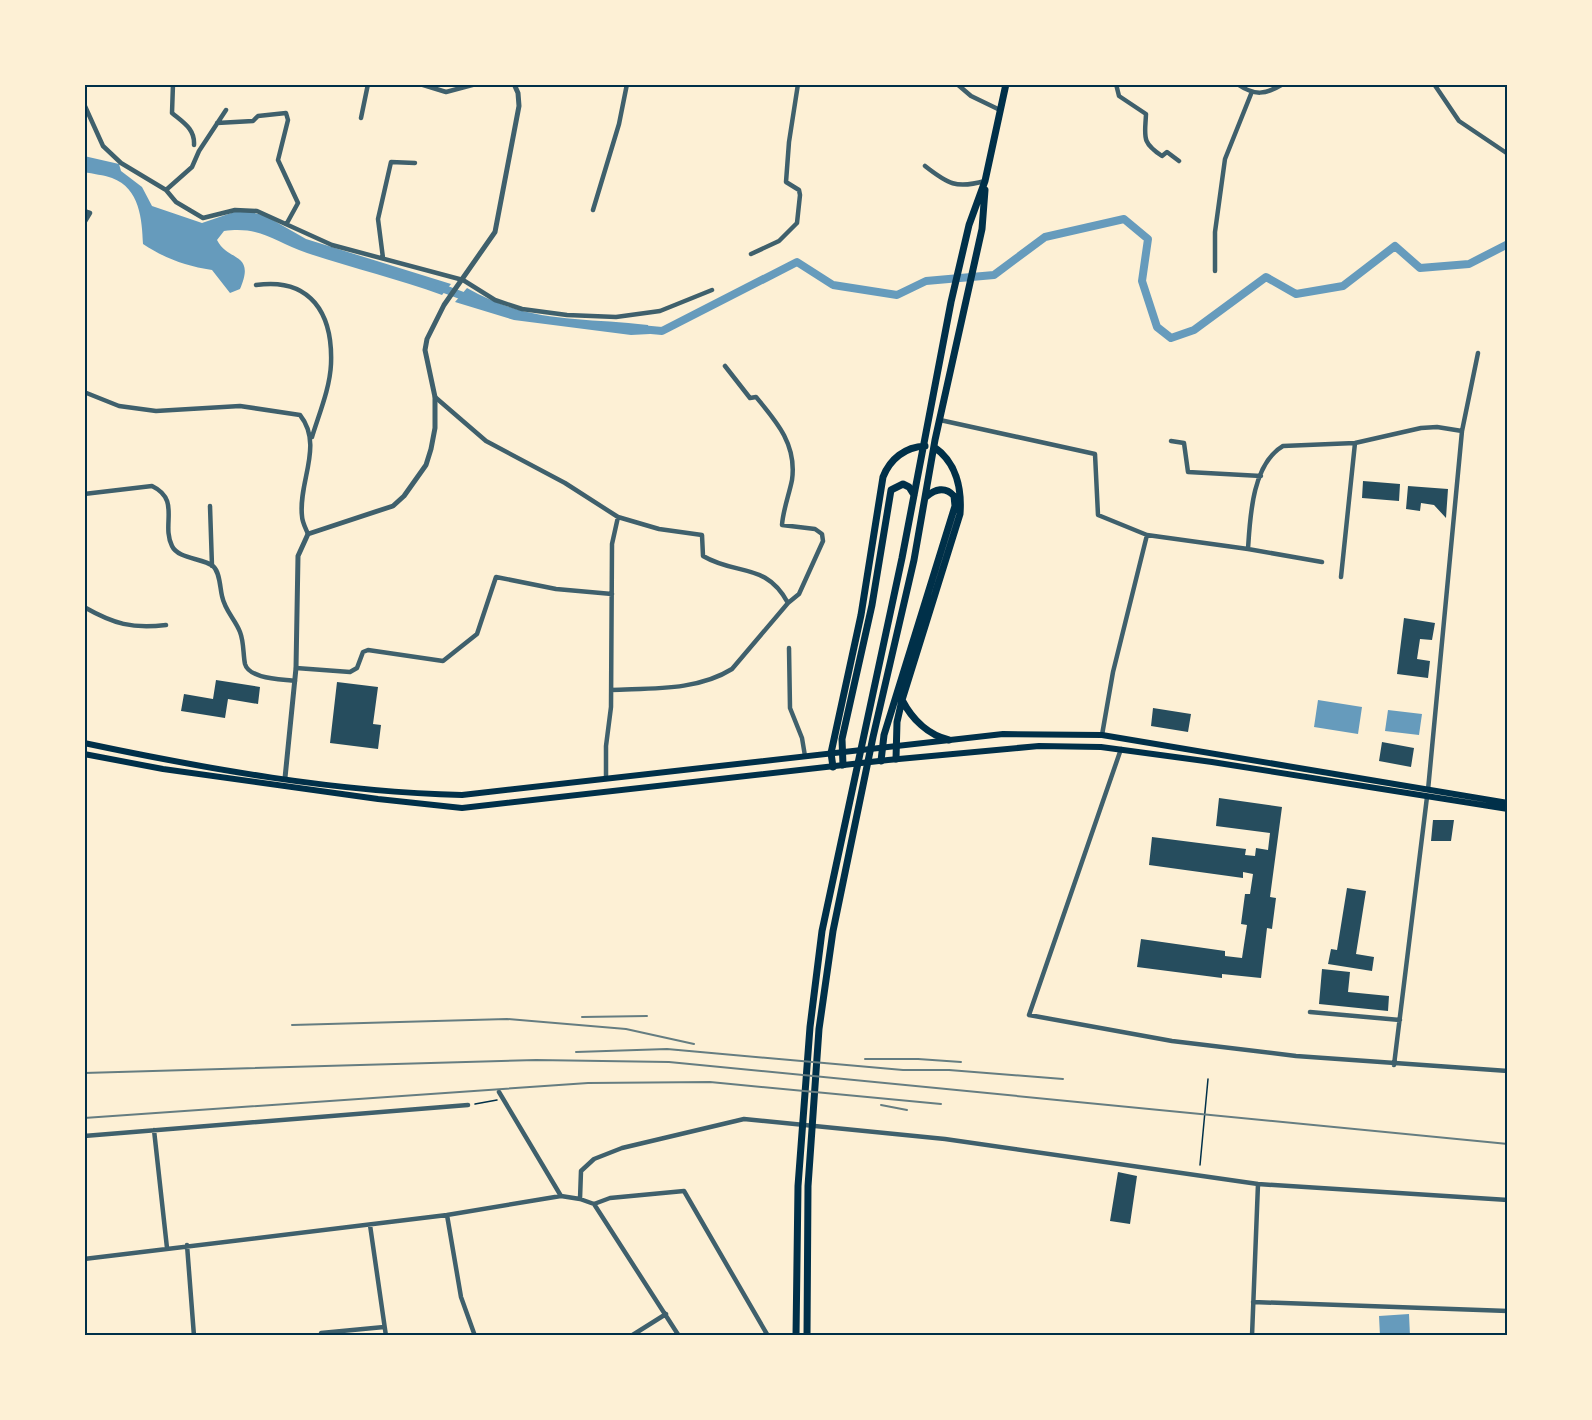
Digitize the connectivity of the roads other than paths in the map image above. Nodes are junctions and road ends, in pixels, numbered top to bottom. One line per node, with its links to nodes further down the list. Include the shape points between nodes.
1 (173, 84): 20 (street, via 172,113 189,127 195,136)
2 (368, 84): 18 (street)
3 (420, 84): 4 (street, via 446,92)
4 (476, 84)
5 (514, 84): 34 (street, via 519,106 495,232)
6 (627, 84): 27 (street)
7 (798, 84): 31 (street, via 786,182 799,190 797,223 779,241)
8 (957, 84): 17 (street)
9 (1006, 84): 17 (main road)
10 (1116, 84): 22 (street, via 1119,96 1146,114 1145,138 1149,147 1162,156 1167,152)
11 (1238, 84): 14 (street)
12 (1283, 84): 14 (street)
13 (1434, 84): 21 (street, via 1459,121)
14 (1251, 94): 33 (street, via 1225,159 1215,232)
15 (84, 104): 26 (street, via 103,146 121,163)
16 (226, 110): 19 (street)
17 (1000, 110): 25 (main road)
18 (361, 118)
19 (217, 123): 26 (street, via 192,167); 30 (street, via 253,121 258,116 286,113 288,120 278,160 298,203)
20 (194, 145)
21 (1508, 154)
22 (1179, 161)
23 (415, 163): 32 (street, via 391,162 378,219)
24 (925, 166): 25 (street, via 945,181 964,187)
25 (985, 181): 37 (main road, via 969,225); 38 (main road, via 982,229)
26 (166, 190): 30 (street, via 176,202 202,218 235,210 257,211)
27 (593, 210)
28 (84, 211): 29 (street, via 90,213)
29 (84, 223)
30 (287, 223): 32 (street, via 332,245)
31 (751, 254)
32 (382, 258): 34 (street)
33 (1215, 271)
34 (463, 280): 39 (street, via 495,300 522,309 587,316); 44 (street, via 444,305 427,339 425,350)
35 (256, 285): 47 (street, via 297,287 316,301 329,329 331,366)
36 (712, 290): 39 (street)
37 (950, 305): 38 (main road); 50 (main road)
38 (964, 309): 45 (main road)
39 (649, 312): 40 (street)
40 (650, 321)
41 (1478, 352): 46 (street)
42 (725, 366): 65 (street, via 750,398 756,397 789,442 792,469 782,525 814,529 822,534 823,541 804,586)
43 (84, 392): 47 (street, via 118,406 156,411 240,406 300,415 309,426)
44 (435, 397): 57 (street, via 486,441 565,483); 58 (street, via 435,428 426,465 404,496 379,512)
45 (940, 420): 51 (main road); 59 (street, via 1095,454 1098,515)
46 (1462, 431): 49 (street, via 1421,428); 90 (street)
47 (311, 439): 58 (street, via 302,517)
48 (1171, 441): 52 (street, via 1184,443 1188,472)
49 (1355, 443): 52 (street, via 1283,446 1274,453); 63 (street)
50 (925, 446): 54 (main road); 80 (main road, via 902,453 891,462 883,477 861,615)
51 (934, 447): 55 (main road); 72 (main road, via 957,476 960,514)
52 (1261, 476): 60 (street, via 1251,509)
53 (84, 494): 62 (street, via 152,486 162,491 168,500 170,543 174,550)
54 (914, 495): 79 (main road, via 903,483 891,489); 122 (main road, via 861,738 815,977 798,1186)
55 (926, 497): 77 (main road, via 946,490 954,496 955,506); 123 (main road, via 832,931 825,980 808,1186)
56 (210, 506): 62 (street)
57 (618, 517): 64 (street, via 612,544); 65 (street, via 702,535 703,556 770,579)
58 (309, 534): 69 (street, via 298,556)
59 (1147, 535): 60 (street); 73 (street, via 1113,672)
60 (1248, 549): 61 (street)
61 (1322, 562)
62 (212, 566): 70 (street, via 217,572 224,608 236,621 242,636 246,667 252,673)
63 (1341, 577)
64 (612, 594): 69 (street, via 556,589 496,577 477,634 443,661 368,650 350,672); 71 (street)
65 (788, 603): 71 (street, via 732,669 722,675 693,684)
66 (84, 607): 67 (street, via 111,622 141,628)
67 (166, 625)
68 (789, 648): 82 (street, via 790,708)
69 (296, 668): 70 (street)
70 (295, 681): 88 (street)
71 (611, 690): 89 (street)
72 (902, 700): 74 (main road, via 917,722 939,738); 76 (main road)
73 (1102, 735): 74 (main road, via 1003,734); 90 (main road)
74 (949, 740): 76 (main road)
75 (84, 743): 88 (main road)
76 (895, 747): 77 (main road); 83 (main road)
77 (881, 748): 79 (main road); 84 (main road)
78 (1121, 749): 83 (main road, via 1039,746); 90 (main road); 95 (street, via 1029,1015 1172,1041)
79 (841, 752): 80 (main road); 85 (main road)
80 (831, 753): 82 (main road); 86 (main road)
81 (84, 754): 87 (main road, via 186,772 462,808)
82 (806, 756): 87 (street); 89 (main road)
83 (896, 759): 84 (main road)
84 (881, 761): 85 (main road)
85 (843, 765): 86 (main road)
86 (833, 766): 87 (main road)
87 (806, 770)
88 (285, 778): 89 (main road, via 462,795)
89 (606, 779)
90 (1427, 794): 91 (main road); 92 (main road); 94 (street)
91 (1508, 803)
92 (1508, 809)
93 (1310, 1012): 94 (street)
94 (1400, 1020): 95 (street)
95 (1395, 1065): 96 (street)
96 (1508, 1071)
97 (499, 1092): 102 (street)
98 (468, 1105): 99 (street)
99 (154, 1130): 100 (street); 109 (street)
100 (84, 1136)
101 (1258, 1184): 103 (street, via 945,1139 744,1119 622,1148 594,1159 581,1171); 104 (street); 111 (street)
102 (561, 1196): 103 (street); 106 (street)
103 (580, 1199): 105 (street)
104 (1508, 1200)
105 (594, 1204): 113 (street); 121 (street, via 610,1198 684,1191)
106 (447, 1215): 107 (street); 118 (street, via 461,1297)
107 (370, 1225): 108 (street); 114 (street)
108 (187, 1245): 109 (street); 115 (street)
109 (167, 1248): 110 (street)
110 (84, 1258)
111 (1253, 1302): 112 (street); 124 (street)
112 (1508, 1311)
113 (666, 1314): 119 (street); 120 (street)
114 (384, 1326): 116 (street); 117 (street)
115 (195, 1336)
116 (321, 1336)
117 (386, 1336)
118 (475, 1336)
119 (632, 1336)
120 (679, 1336)
121 (768, 1336)
122 (796, 1336)
123 (807, 1336)
124 (1252, 1336)

